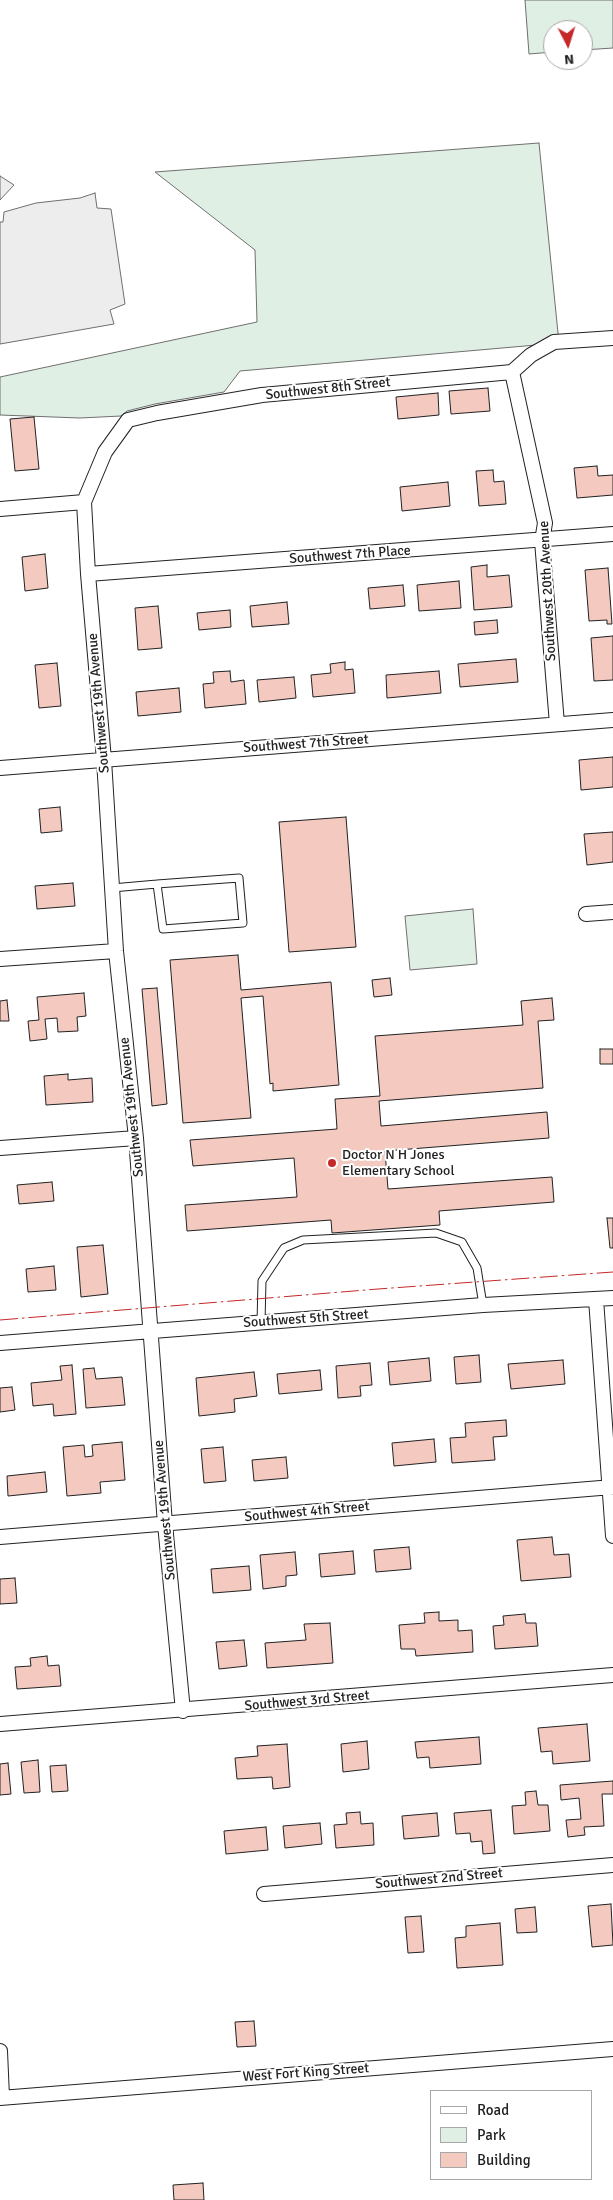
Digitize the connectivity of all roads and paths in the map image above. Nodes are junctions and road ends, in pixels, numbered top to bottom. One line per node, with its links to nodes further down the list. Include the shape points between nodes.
1 (613, 338): 2 (street, via 554,342)
2 (512, 372): 3 (street, Southwest 8th Street, via 262,395 128,420 105,452); 6 (street, Southwest 20th Avenue, via 545,523)
3 (84, 502): 4 (street); 7 (street, Southwest 19th Avenue)
4 (0, 509)
5 (613, 534): 6 (street, Southwest 7th Place)
6 (542, 541): 7 (street, Southwest 7th Place); 9 (street, Southwest 20th Avenue)
7 (88, 574): 10 (street, Southwest 19th Avenue)
8 (613, 720): 9 (street, Southwest 7th Street)
9 (557, 724): 10 (street, Southwest 7th Street)
10 (104, 760): 11 (street, Southwest 7th Street); 13 (street, Southwest 19th Avenue)
11 (0, 768)
12 (157, 884): 12 (lane, via 163,929 243,923 239,878); 13 (lane)
13 (112, 888): 16 (street, Southwest 19th Avenue)
14 (613, 912): 15 (street)
15 (586, 914)
16 (116, 950): 17 (street); 18 (street, Southwest 19th Avenue)
17 (0, 959)
18 (136, 1138): 19 (street); 24 (street, Southwest 19th Avenue)
19 (0, 1148)
20 (613, 1298): 21 (street, Southwest 5th Street)
21 (596, 1299): 22 (street, Southwest 5th Street); 26 (street)
22 (483, 1305): 23 (street, Southwest 5th Street); 23 (lane, via 477,1268 462,1242 436,1233 303,1240 284,1248 270,1266 262,1282)
23 (261, 1323): 24 (street, Southwest 5th Street)
24 (152, 1331): 25 (street, Southwest 5th Street); 27 (street, Southwest 19th Avenue)
25 (0, 1343)
26 (611, 1487): 27 (street, Southwest 4th Street); 28 (street)
27 (165, 1524): 29 (street, Southwest 4th Street); 31 (street, Southwest 19th Avenue)
28 (613, 1536)
29 (0, 1537)
30 (613, 1675): 31 (street, Southwest 3rd Street)
31 (183, 1711): 32 (street, Southwest 3rd Street)
32 (0, 1724)
33 (613, 1865): 34 (street, Southwest 2nd Street)
34 (264, 1894)
35 (613, 2049): 37 (street, West Fort King Street)
36 (0, 2051): 37 (street)
37 (1, 2097)

